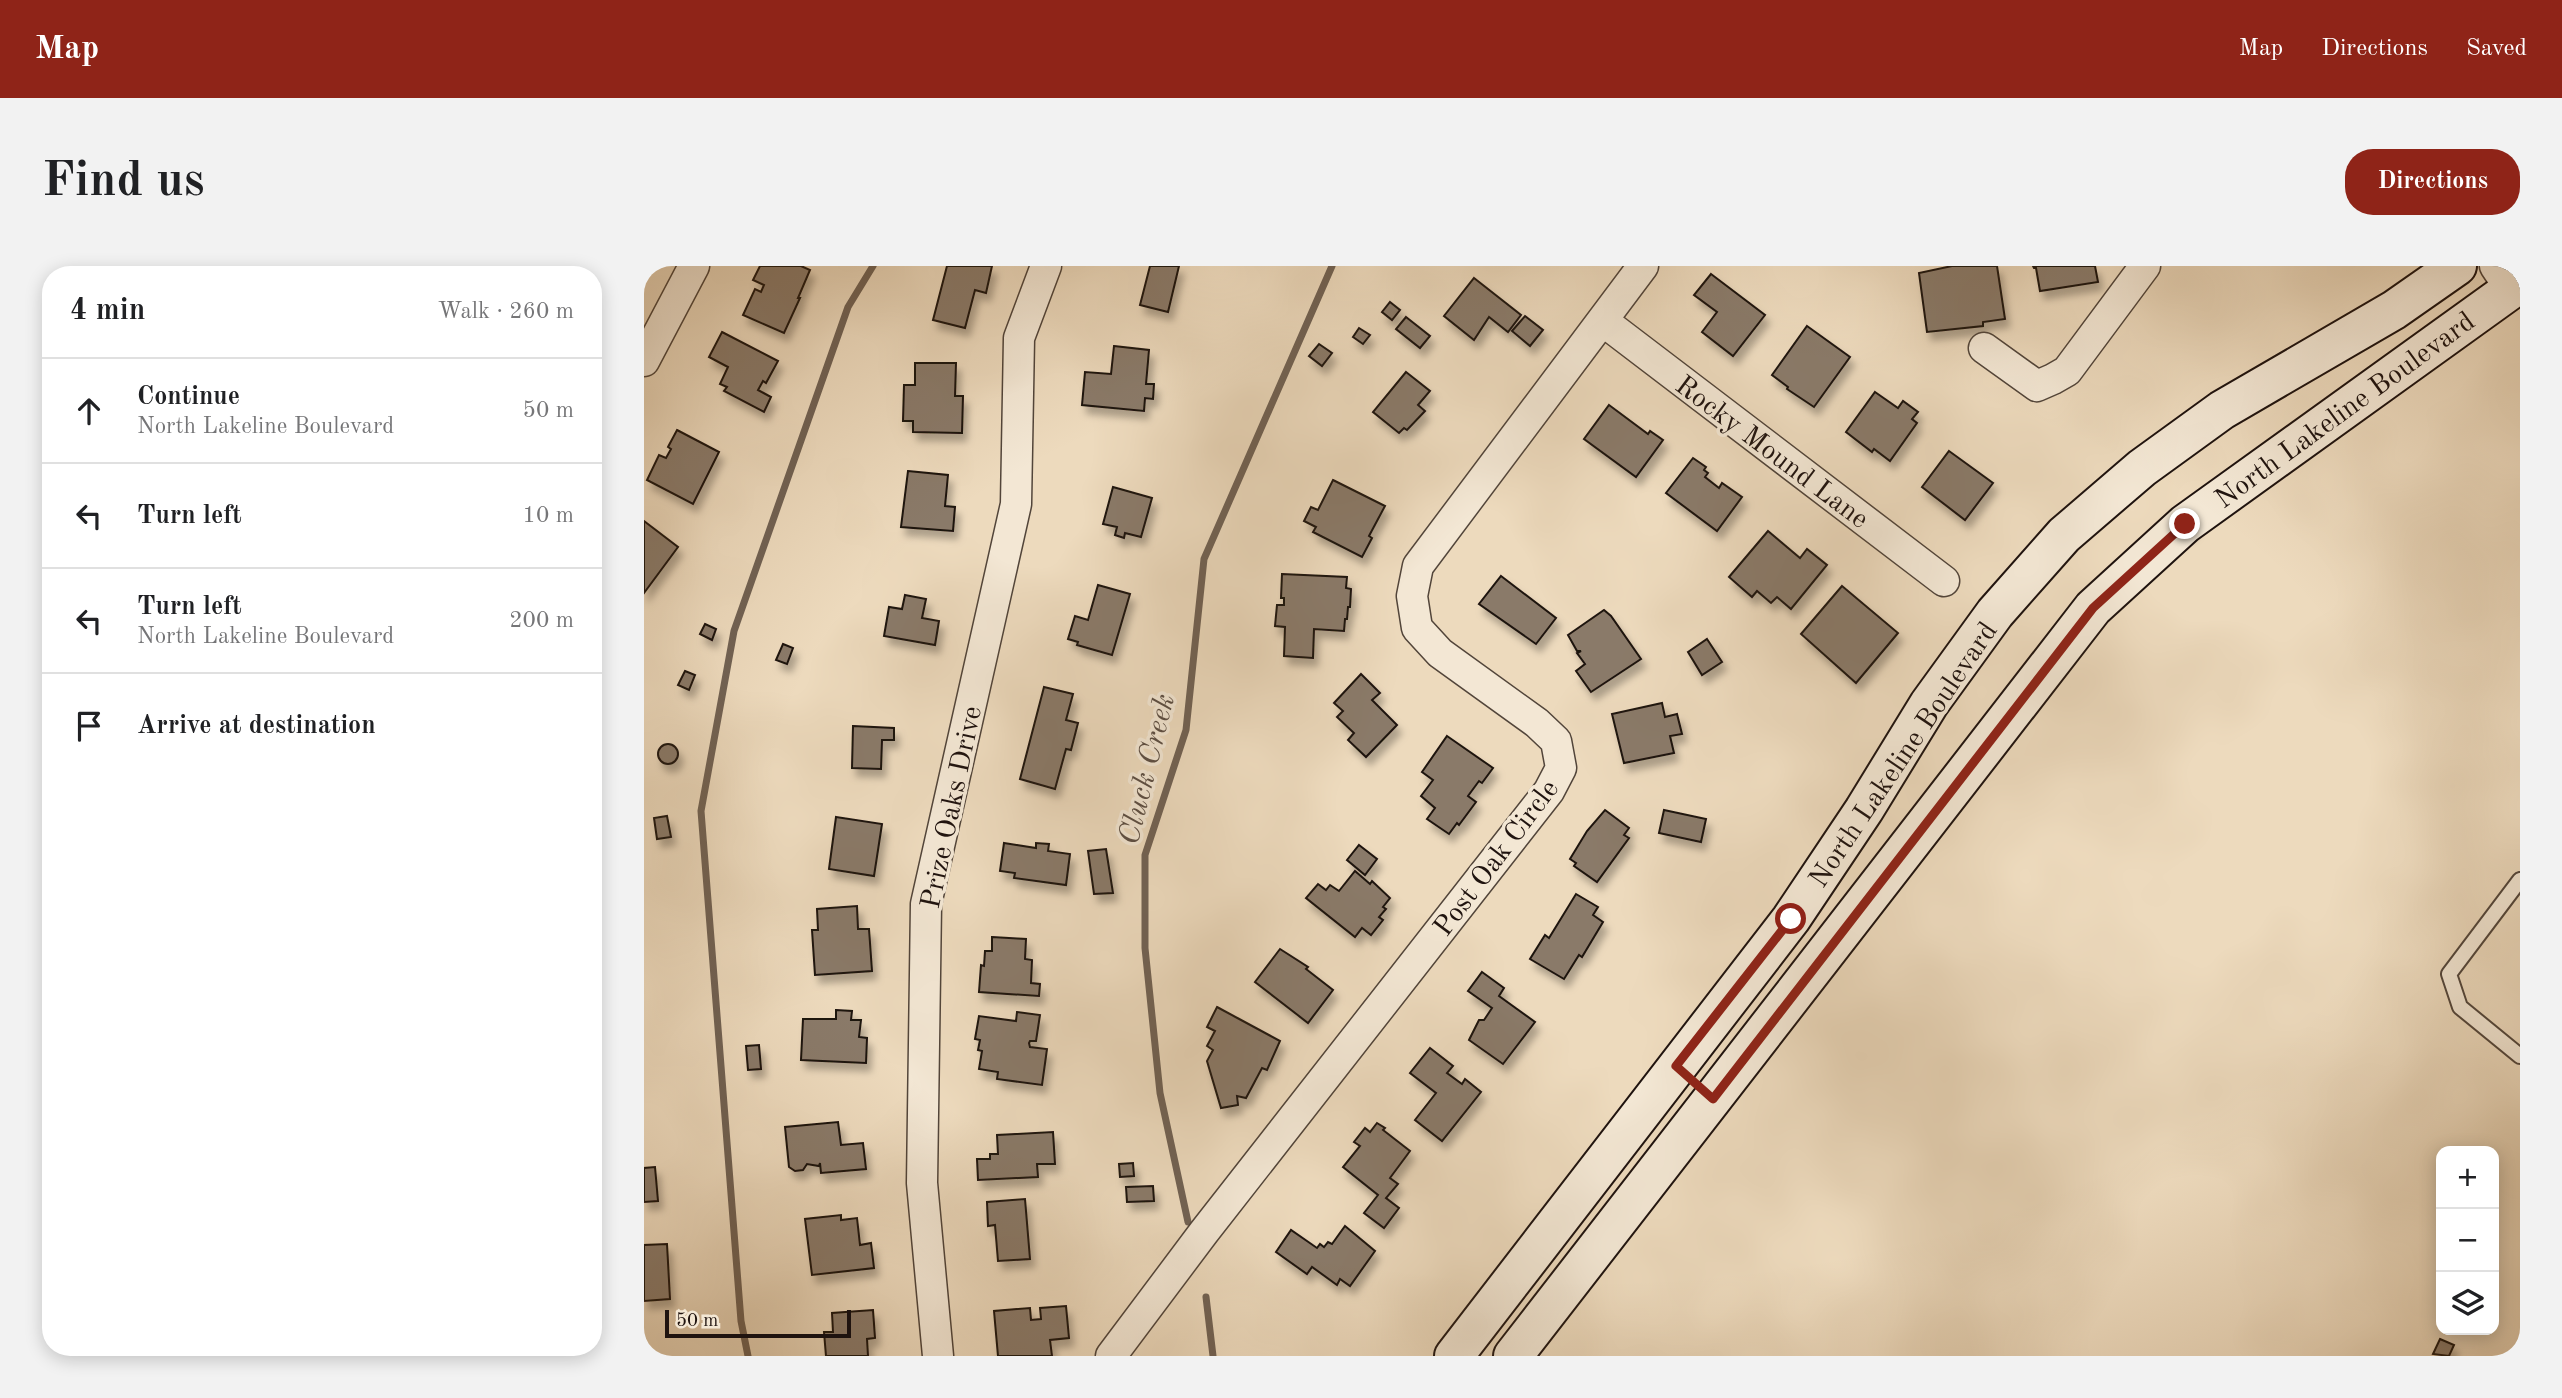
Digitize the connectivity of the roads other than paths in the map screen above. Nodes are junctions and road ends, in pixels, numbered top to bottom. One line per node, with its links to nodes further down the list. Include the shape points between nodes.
1 (694, 266): 9 (street)
2 (1046, 266): 15 (street, Prize Oaks Drive, via 1019,338 1016,504 926,904 922,1183)
3 (1643, 266): 7 (street, Post Oak Circle)
4 (2146, 266): 8 (street, via 2067,371 2053,379 2037,386)
5 (2457, 266): 13 (main road, North Lakeline Boulevard, via 2394,310 2222,410 2142,467 2064,536 1995,613 1791,919)
6 (2508, 280): 14 (main road, North Lakeline Boulevard, via 2185,524 2093,608)
7 (1603, 321): 10 (street, Rocky Mound Lane); 16 (street, Post Oak Circle, via 1418,566 1412,596 1417,628 1440,653 1556,741 1561,768 1549,791)
8 (1984, 348)
9 (644, 361)
10 (1944, 581)
11 (2520, 880): 12 (lane, via 2449,974 2460,1007)
12 (2520, 1056)
13 (1676, 1066): 14 (main road); 17 (main road, North Lakeline Boulevard)
14 (1713, 1099): 18 (main road, North Lakeline Boulevard)
15 (938, 1356)
16 (1111, 1356)
17 (1454, 1356)
18 (1513, 1356)

